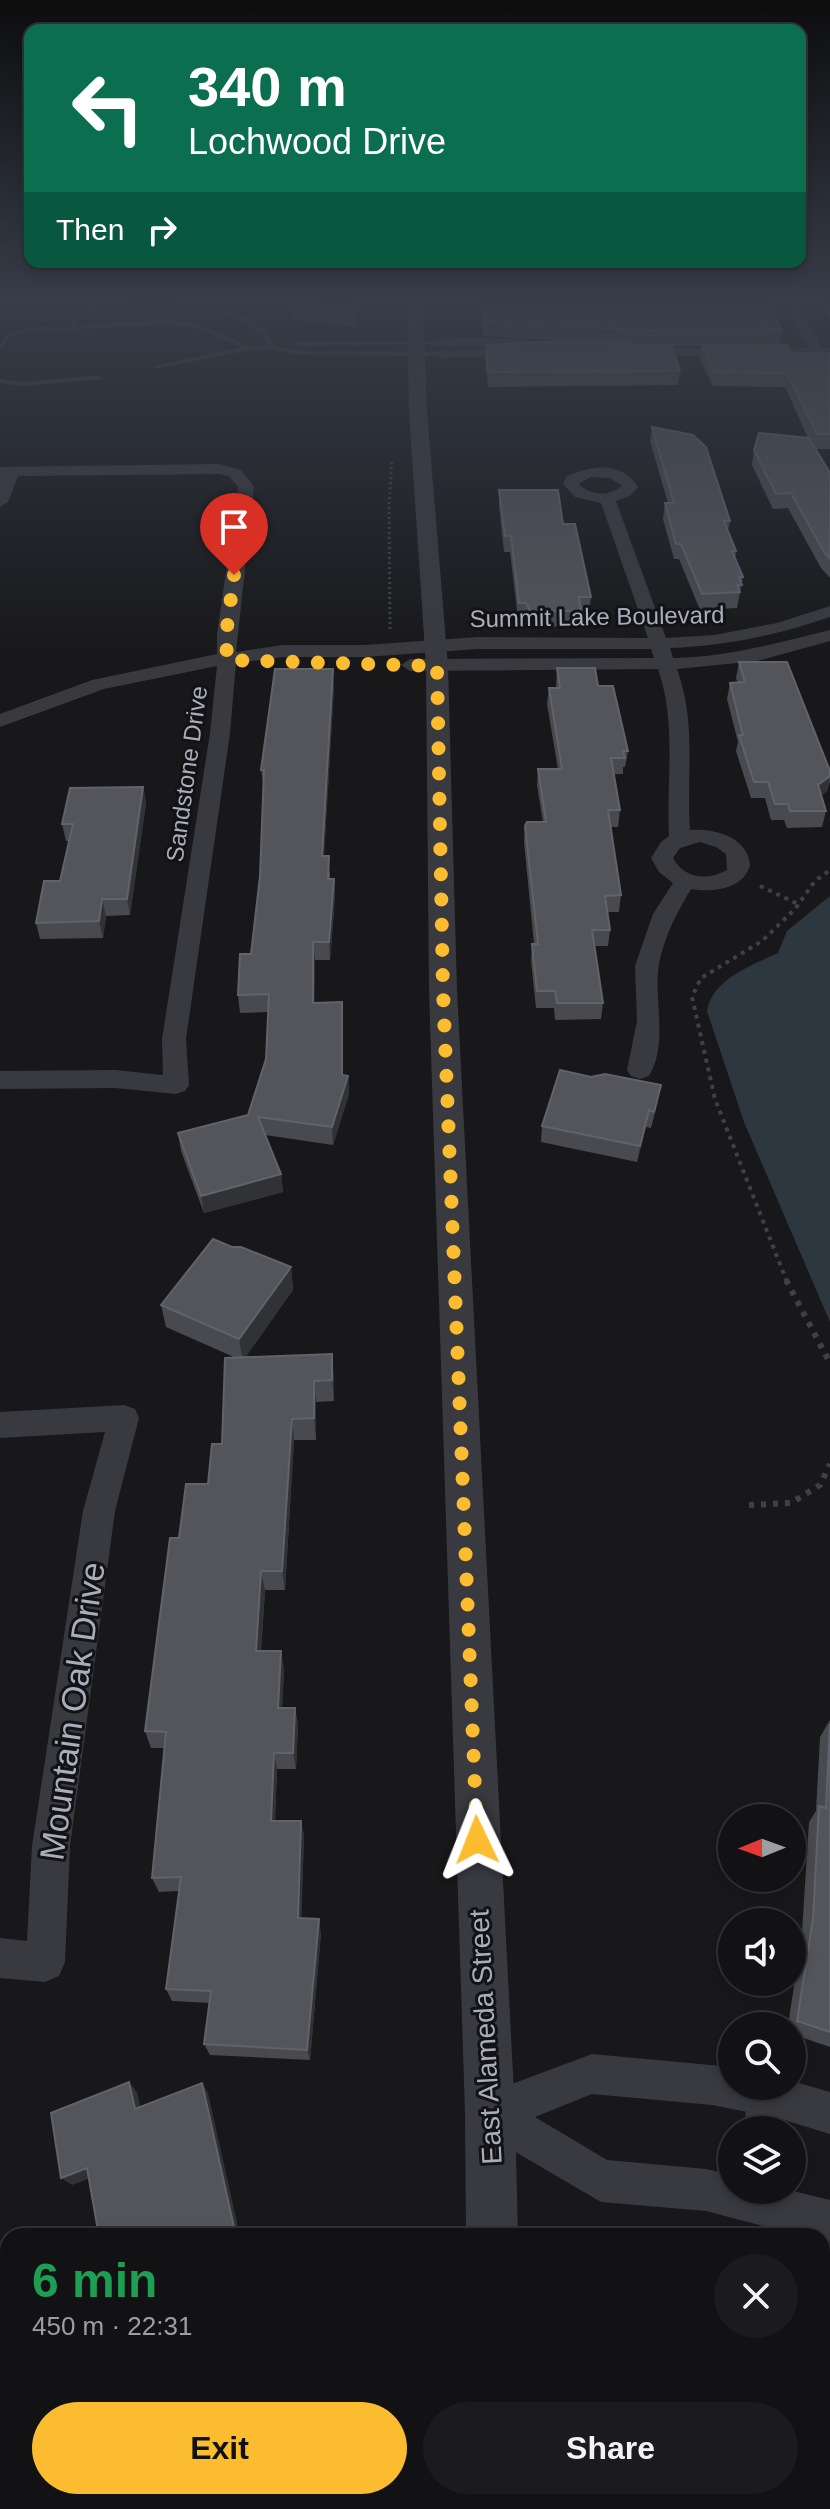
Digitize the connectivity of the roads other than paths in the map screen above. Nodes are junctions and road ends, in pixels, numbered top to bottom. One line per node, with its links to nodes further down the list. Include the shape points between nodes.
1 (426, 421): 8 (street, East Alameda Street)
2 (6, 472): 4 (street); 9 (street, Sandstone Drive, via 244,471)
3 (607, 498): 7 (street)
4 (0, 502)
5 (830, 611): 7 (street, Summit Lake Boulevard, via 733,639)
6 (830, 635): 10 (street, Summit Lake Boulevard, via 757,655)
7 (660, 644): 8 (street, Summit Lake Boulevard); 10 (street)
8 (423, 656): 9 (street); 10 (street, Summit Lake Boulevard); 19 (street, East Alameda Street, via 443,990)
9 (227, 660): 11 (street, via 128,675); 15 (street, Sandstone Drive, via 174,1039 176,1085 115,1079)
10 (667, 664): 12 (street, via 682,750)
11 (0, 721)
12 (680, 838): 13 (street, via 666,847 662,858 671,873); 13 (street, via 721,841 739,854 741,865 730,879)
13 (685, 881): 14 (street, via 664,914 647,966 649,1021)
14 (640, 1070)
15 (0, 1080)
16 (0, 1425): 17 (street, Mountain Oak Drive, via 124,1418 99,1511 51,1846 45,1962)
17 (0, 1958)
18 (755, 2111): 19 (street, via 712,2084 592,2074); 20 (street)
19 (490, 2113): 21 (street, via 601,2181); 24 (street, East Alameda Street)
20 (830, 2113)
21 (718, 2192)
22 (777, 2204): 23 (street)
23 (830, 2222)
24 (492, 2228)

